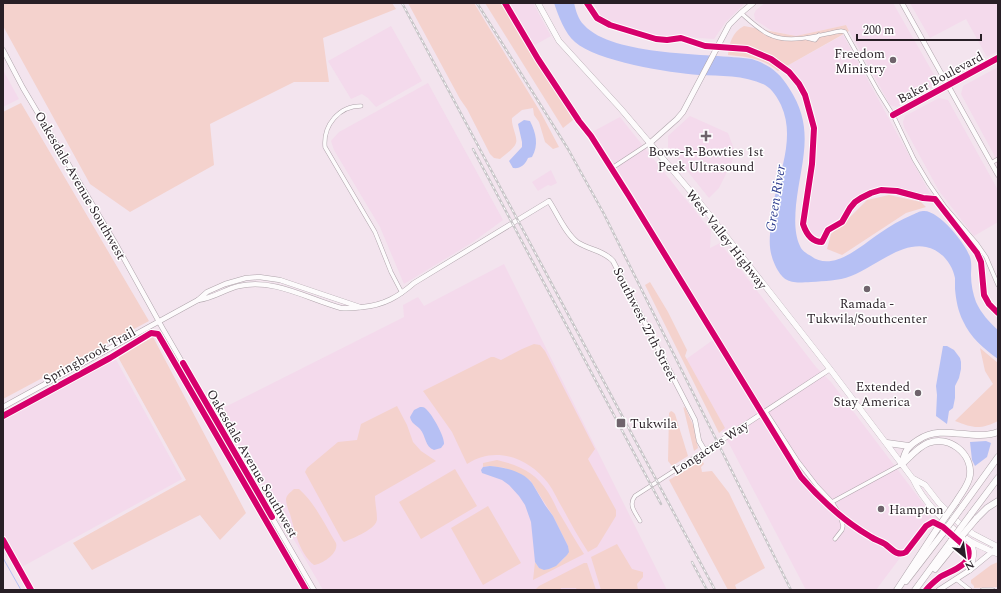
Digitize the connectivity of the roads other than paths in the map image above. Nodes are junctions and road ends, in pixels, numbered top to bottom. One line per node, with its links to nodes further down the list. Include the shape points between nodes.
1 (538, 3): 10 (main road, West Valley Highway, via 563,46)
2 (753, 3): 4 (main road)
3 (902, 3): 7 (street)
4 (741, 13): 9 (street, via 768,34 787,39 802,37 815,40 819,35 845,32); 10 (main road, via 718,43 683,112)
5 (3, 50): 17 (street, Oakesdale Avenue Southwest)
6 (998, 58): 7 (street, Baker Boulevard)
7 (947, 85): 9 (street, Baker Boulevard); 12 (street)
8 (361, 106): 16 (street, via 351,107 332,121 325,133 325,147 375,232)
9 (893, 114): 15 (street, via 929,184 977,244)
10 (650, 143): 13 (street); 18 (main road, West Valley Highway)
11 (998, 159): 12 (street)
12 (991, 162): 14 (street)
13 (615, 166)
14 (998, 175)
15 (998, 285)
16 (402, 293): 17 (street, Southwest 27th Street, via 385,302 360,307 280,280 246,278 207,292 198,300); 24 (street, Southwest 27th Street, via 414,283 549,201 572,237 613,261 695,420 699,441)
17 (159, 322): 19 (street, Southwest 27th Street); 39 (street, Oakesdale Avenue Southwest)
18 (830, 369): 20 (street, Longacres Way); 22 (main road, West Valley Highway)
19 (3, 407)
20 (766, 412): 24 (street, Longacres Way); 30 (street, via 797,460)
21 (998, 432): 23 (highway, via 980,436 936,433 921,438)
22 (887, 443): 23 (highway); 26 (main road, West Valley Highway)
23 (909, 446): 26 (highway)
24 (705, 451): 31 (street, Longacres Way, via 638,493 631,505)
25 (998, 457): 41 (highway, bridge)
26 (902, 464): 28 (main road, West Valley Highway); 30 (street); 40 (highway, bridge, via 931,442 943,442 956,446 962,452 967,458 970,474 965,488)
27 (998, 478): 34 (highway, bridge)
28 (913, 479): 32 (main road, West Valley Highway, via 918,490 934,510); 35 (main road, West Valley Highway, via 925,485 958,522)
29 (998, 501): 34 (highway, bridge, via 987,508)
30 (832, 502): 33 (street, via 843,526)
31 (640, 521)
32 (967, 539): 36 (main road, West Valley Highway); 37 (main road, via 974,551)
33 (836, 540)
34 (953, 542): 42 (highway); 43 (highway)
35 (998, 547): 36 (main road)
36 (995, 553): 37 (main road)
37 (970, 570): 38 (main road)
38 (956, 579): 44 (main road); 45 (street)
39 (314, 590)
40 (897, 590)
41 (900, 590)
42 (915, 590)
43 (918, 590)
44 (939, 590)
45 (970, 590)
46 (982, 590): 47 (street)
47 (993, 590)

